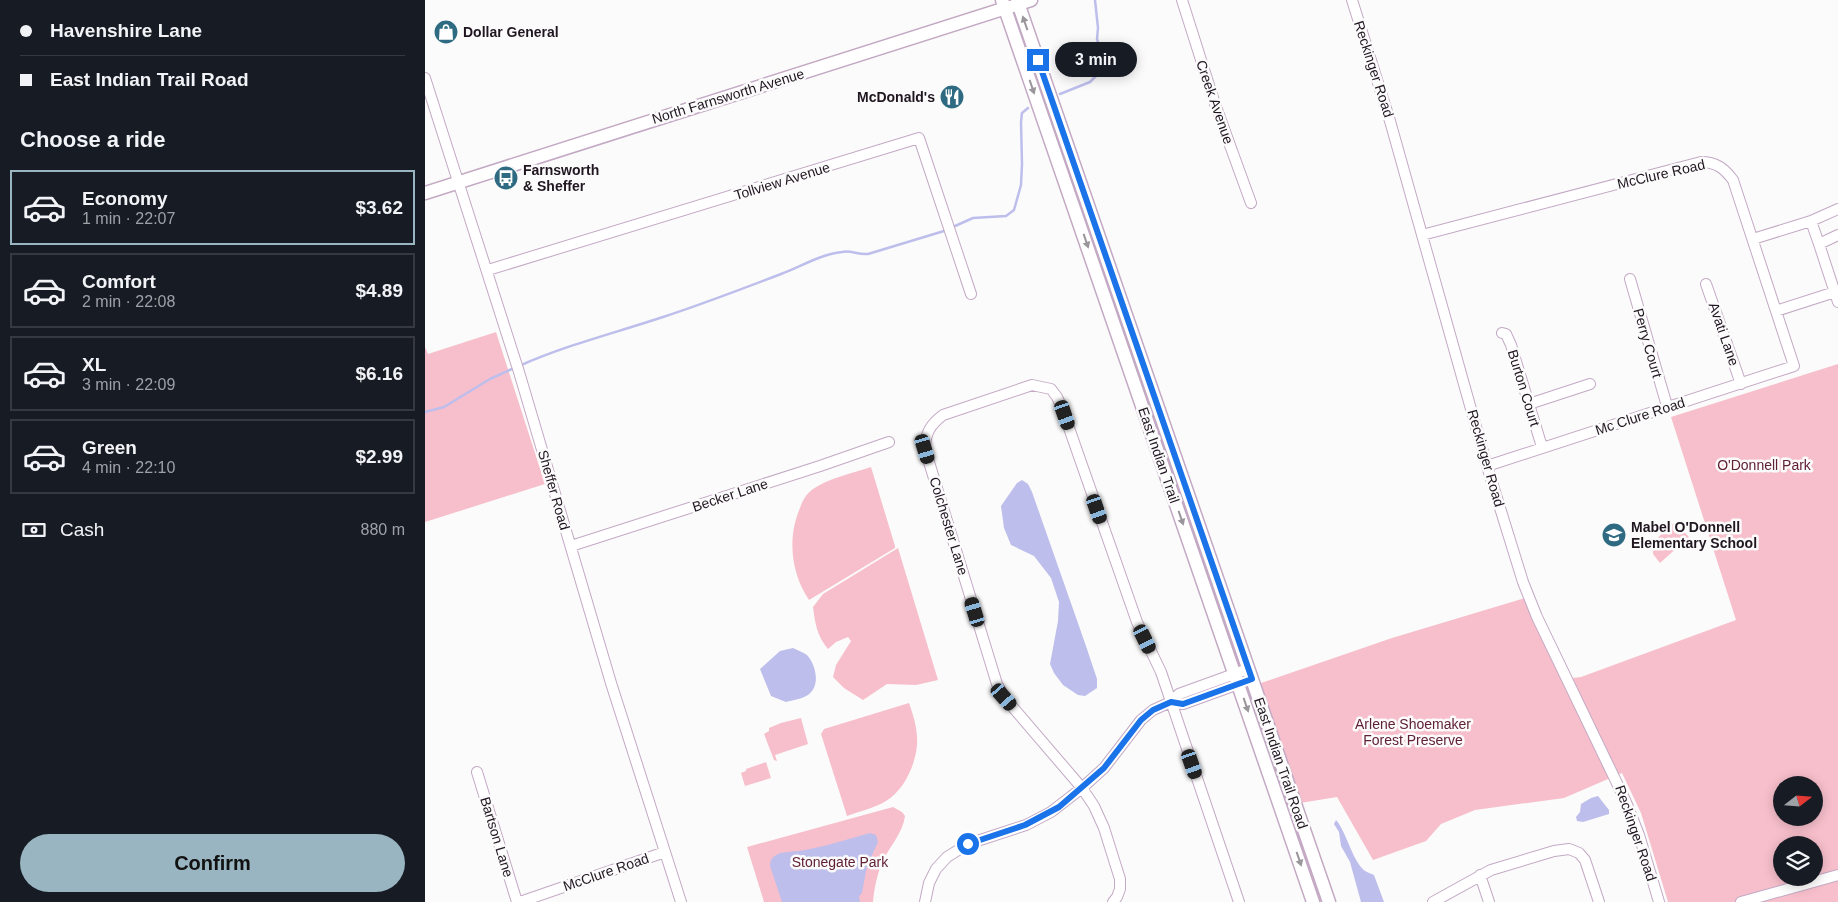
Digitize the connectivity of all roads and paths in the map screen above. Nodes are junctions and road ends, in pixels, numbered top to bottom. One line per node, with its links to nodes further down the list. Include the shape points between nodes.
1 (1182, 0): 8 (street, Creek Avenue)
2 (1352, 0): 11 (street, Reckinger Road)
3 (1022, 1): 4 (main road, North Farnsworth Avenue); 25 (main road, East Indian Trail Road, one-way to 3)
4 (1004, 4): 6 (main road, North Farnsworth Avenue); 26 (main road, East Indian Trail, one-way to 26)
5 (425, 78): 6 (street, Sheffer Road)
6 (459, 182): 7 (main road, North Farnsworth Avenue); 15 (street, Sheffer Road)
7 (425, 193)
8 (1251, 202)
9 (1838, 209): 10 (street)
10 (1811, 221): 13 (street); 14 (street)
11 (1422, 235): 13 (street, McClure Road, via 1709,162 1724,169 1733,180); 31 (street, Reckinger Road)
12 (1838, 235): 14 (street)
13 (1753, 239): 20 (street, McClure Road)
14 (1819, 244): 19 (street)
15 (488, 270): 18 (street, Tollview Avenue, via 919,138); 32 (street, Sheffer Road)
16 (1630, 279): 28 (street, Perry Court)
17 (1706, 284): 24 (street, Avati Lane)
18 (971, 294)
19 (1836, 297): 20 (street)
20 (1776, 311): 22 (street, McClure Road)
21 (1502, 333): 27 (street, Burton Court, via 1506,334 1511,345)
22 (1794, 366): 24 (street, Mc Clure Road)
23 (1590, 384): 27 (street)
24 (1741, 384): 28 (street, Mc Clure Road)
25 (1150, 385): 26 (main road); 33 (main road, East Indian Trail Road)
26 (1137, 390): 34 (main road, East Indian Trail, one-way to 34)
27 (1529, 404): 30 (street, Burton Court)
28 (1667, 406): 30 (street, Mc Clure Road)
29 (889, 442): 32 (street, Becker Lane)
30 (1542, 448): 31 (street, Mc Clure Road)
31 (1487, 466): 51 (street, Reckinger Road, via 1529,600 1626,802)
32 (571, 546): 38 (street, Sheffer Road)
33 (1250, 674): 34 (street); 47 (main road, East Indian Trail Road)
34 (1237, 679): 35 (street, via 1179,694); 46 (main road, East Indian Trail, one-way to 46)
35 (1171, 702): 37 (street, via 1141,720 1111,761); 37 (street, Colchester Lane, via 1161,672 1137,622 1062,408 1051,389 1032,385 943,415 934,422 925,438 925,449 997,684 1004,697); 45 (street)
36 (477, 772): 41 (street, Bartson Lane)
37 (1082, 788): 43 (street, via 1038,819 968,844 947,856 929,883); 44 (street, via 1099,815 1118,870 1120,889)
38 (665, 852): 41 (street, McClure Road); 42 (street, Sheffer Road)
39 (1481, 875): 48 (street); 49 (street); 50 (street, via 1561,849 1575,850 1585,860)
40 (1838, 875): 52 (street)
41 (519, 902)
42 (681, 902)
43 (925, 902)
44 (1113, 902)
45 (1239, 902)
46 (1313, 902)
47 (1329, 902)
48 (1433, 902)
49 (1489, 902)
50 (1599, 902)
51 (1659, 902)
52 (1741, 902)

